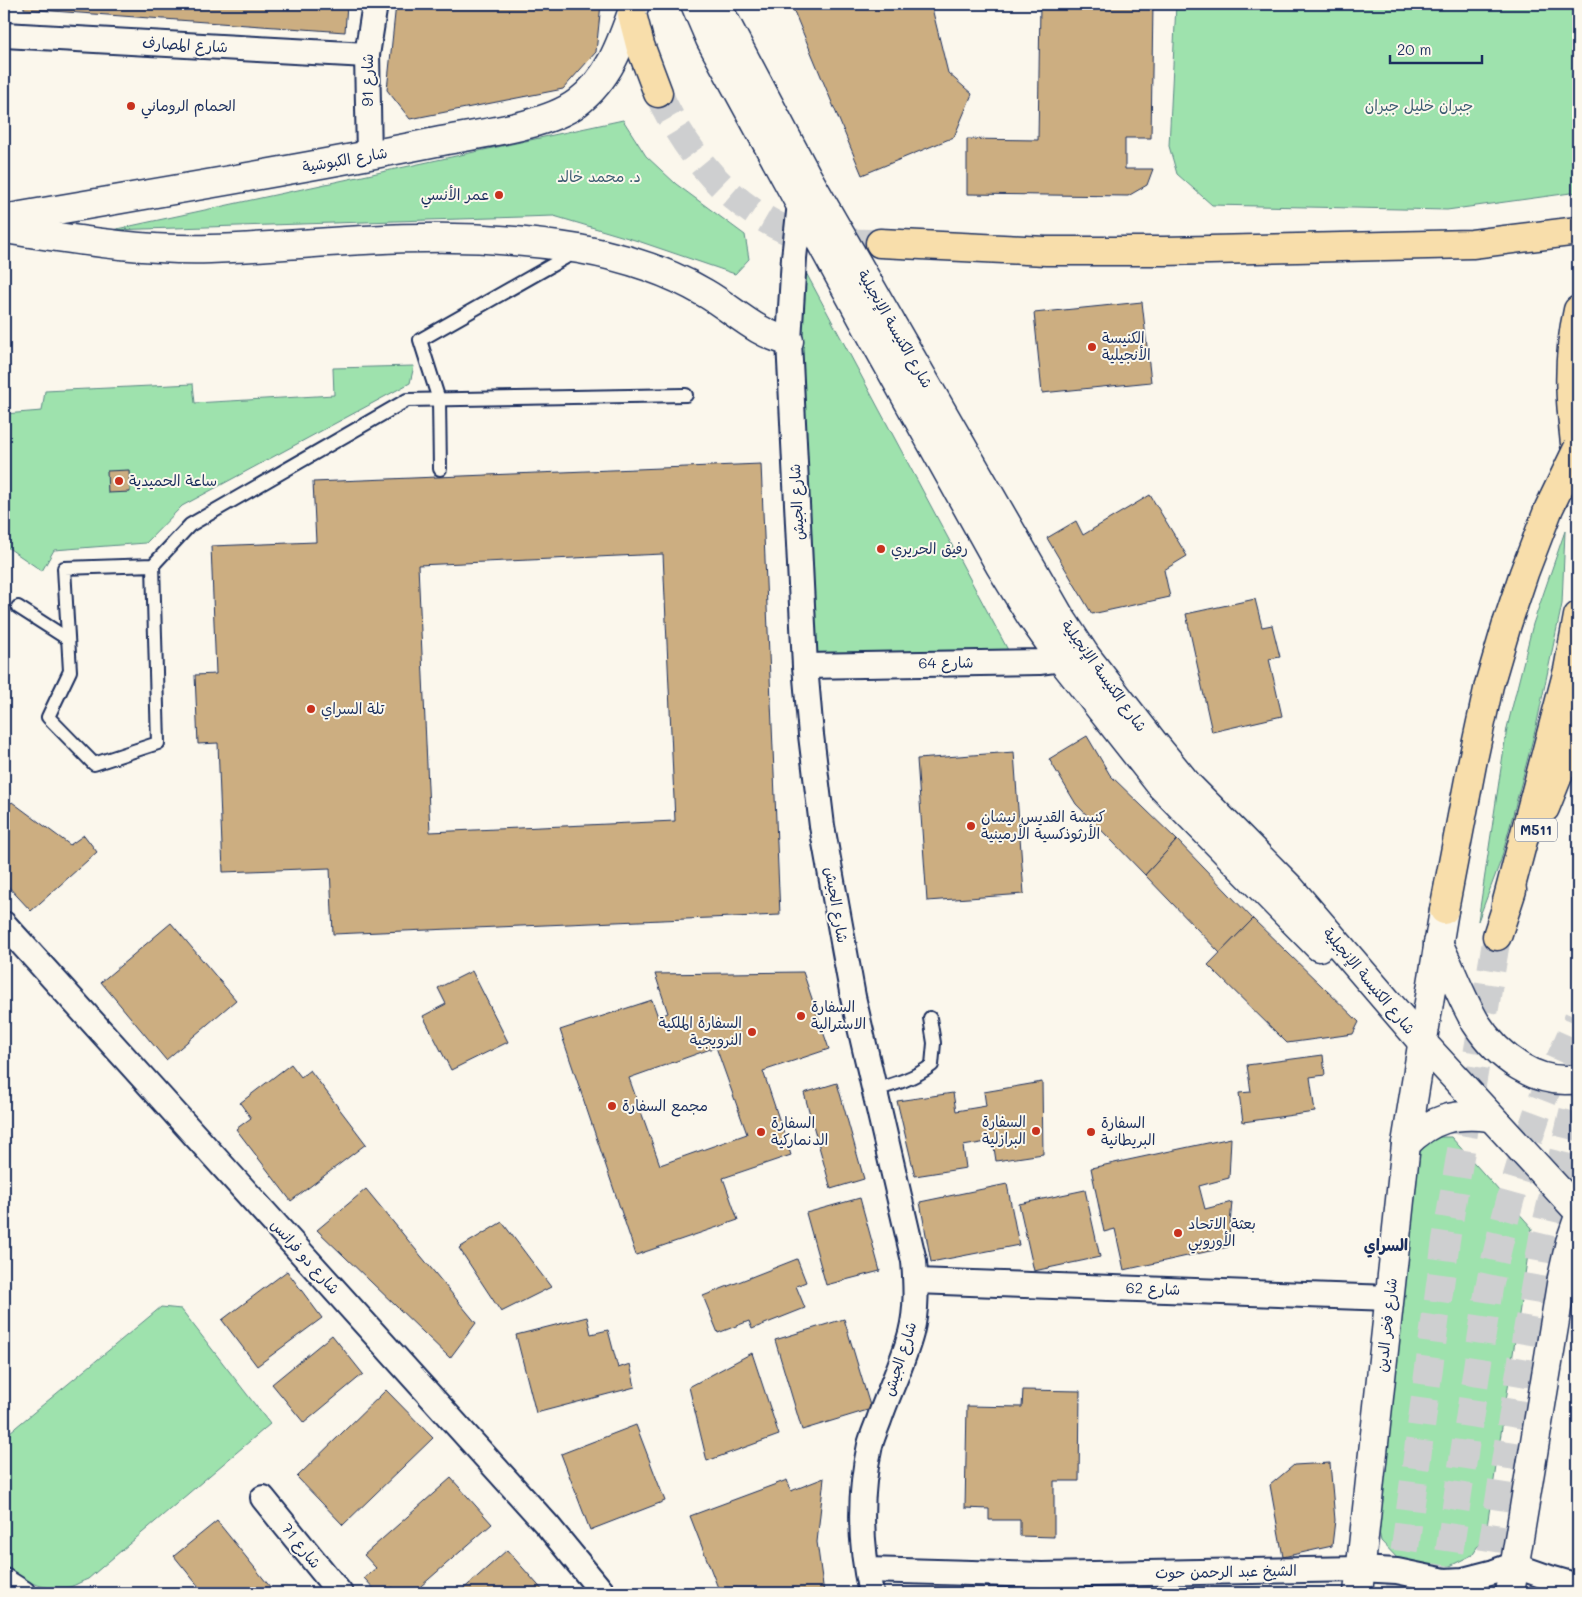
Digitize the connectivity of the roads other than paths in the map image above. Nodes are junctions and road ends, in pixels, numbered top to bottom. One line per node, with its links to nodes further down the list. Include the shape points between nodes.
1 (375, 4): 6 (street, شارع 91)
2 (695, 4): 9 (street, شارع الكنيسة الإنجيلية, via 710,39)
3 (716, 4): 9 (street, شارع الكنيسة الإنجيلية)
4 (633, 9): 7 (highway, via 640,45); 8 (street, شارع الكبوشية, via 608,71 576,104 524,125)
5 (4, 35): 6 (street, شارع المصارف)
6 (367, 55): 8 (street, شارع 91)
7 (658, 93)
8 (368, 156): 10 (street, شارع الكبوشية)
9 (808, 198): 16 (street, شارع الجيش, via 794,258); 26 (street, شارع الكنيسة الإنجيلية, via 1059,615)
10 (4, 219)
11 (4, 229): 14 (street, via 107,243 181,248 475,238)
12 (1578, 231): 13 (highway, via 1472,244 1173,251 1046,251)
13 (880, 243)
14 (579, 249): 16 (street, via 643,264 678,278 765,333); 18 (lane, via 420,340)
15 (1578, 310): 21 (highway, bridge, via 1570,356)
16 (789, 341): 27 (street, شارع الجيش)
17 (686, 395): 18 (lane)
18 (439, 400): 20 (lane); 22 (lane, via 407,400 190,525)
19 (1578, 448): 30 (highway, bridge, via 1549,508 1524,573 1489,685)
20 (440, 469)
21 (1578, 470)
22 (153, 565): 25 (lane, via 64,568); 25 (lane, via 158,743 94,764 48,717 70,671)
23 (18, 607): 25 (lane)
24 (1578, 616): 29 (highway, via 1568,670)
25 (68, 639)
26 (1073, 657): 27 (street, شارع 64, via 1039,662); 35 (street, شارع الكنيسة الإنجيلية, via 1153,742 1189,786 1291,889)
27 (805, 666): 37 (street, شارع الجيش, via 822,826 853,997)
28 (1578, 726): 29 (highway, M511)
29 (1506, 905): 32 (highway, M511)
30 (1444, 910): 33 (street, شارع فخر الدين)
31 (4, 924): 52 (street, شارع دو فرانس, via 548,1526)
32 (1497, 936)
33 (1438, 943): 35 (street, شارع فخر الدين); 36 (street, via 1475,1022 1498,1051 1528,1072 1545,1078)
34 (930, 1018): 37 (lane, via 934,1043 932,1065 920,1074)
35 (1421, 1051): 38 (street, شارع الكنيسة الإنجيلية); 39 (street, شارع فخر الدين)
36 (1578, 1079)
37 (875, 1090): 42 (street, شارع الجيش)
38 (1490, 1117): 39 (street, via 1461,1115 1444,1119 1428,1126); 40 (street, شارع الكنيسة الإنجيلية)
39 (1406, 1144): 43 (street, شارع فخر الدين)
40 (1578, 1211)
41 (1578, 1219): 45 (street, via 1562,1278)
42 (916, 1281): 43 (street, شارع 62); 46 (street, شارع الجيش, via 916,1304 910,1334 870,1444 861,1511)
43 (1390, 1298): 48 (street, شارع فخر الدين)
44 (263, 1498): 51 (street, شارع 71)
45 (1513, 1565): 48 (street, الشيخ عبد الرحمن حوت, via 1463,1580 1445,1581 1397,1571); 49 (street); 54 (street)
46 (867, 1570): 48 (street, الشيخ عبد الرحمن حوت); 53 (street, شارع الجيش)
47 (4, 1581): 50 (street)
48 (1359, 1581)
49 (1578, 1586)
50 (23, 1593)
51 (340, 1593)
52 (603, 1593)
53 (871, 1593)
54 (1510, 1593)

